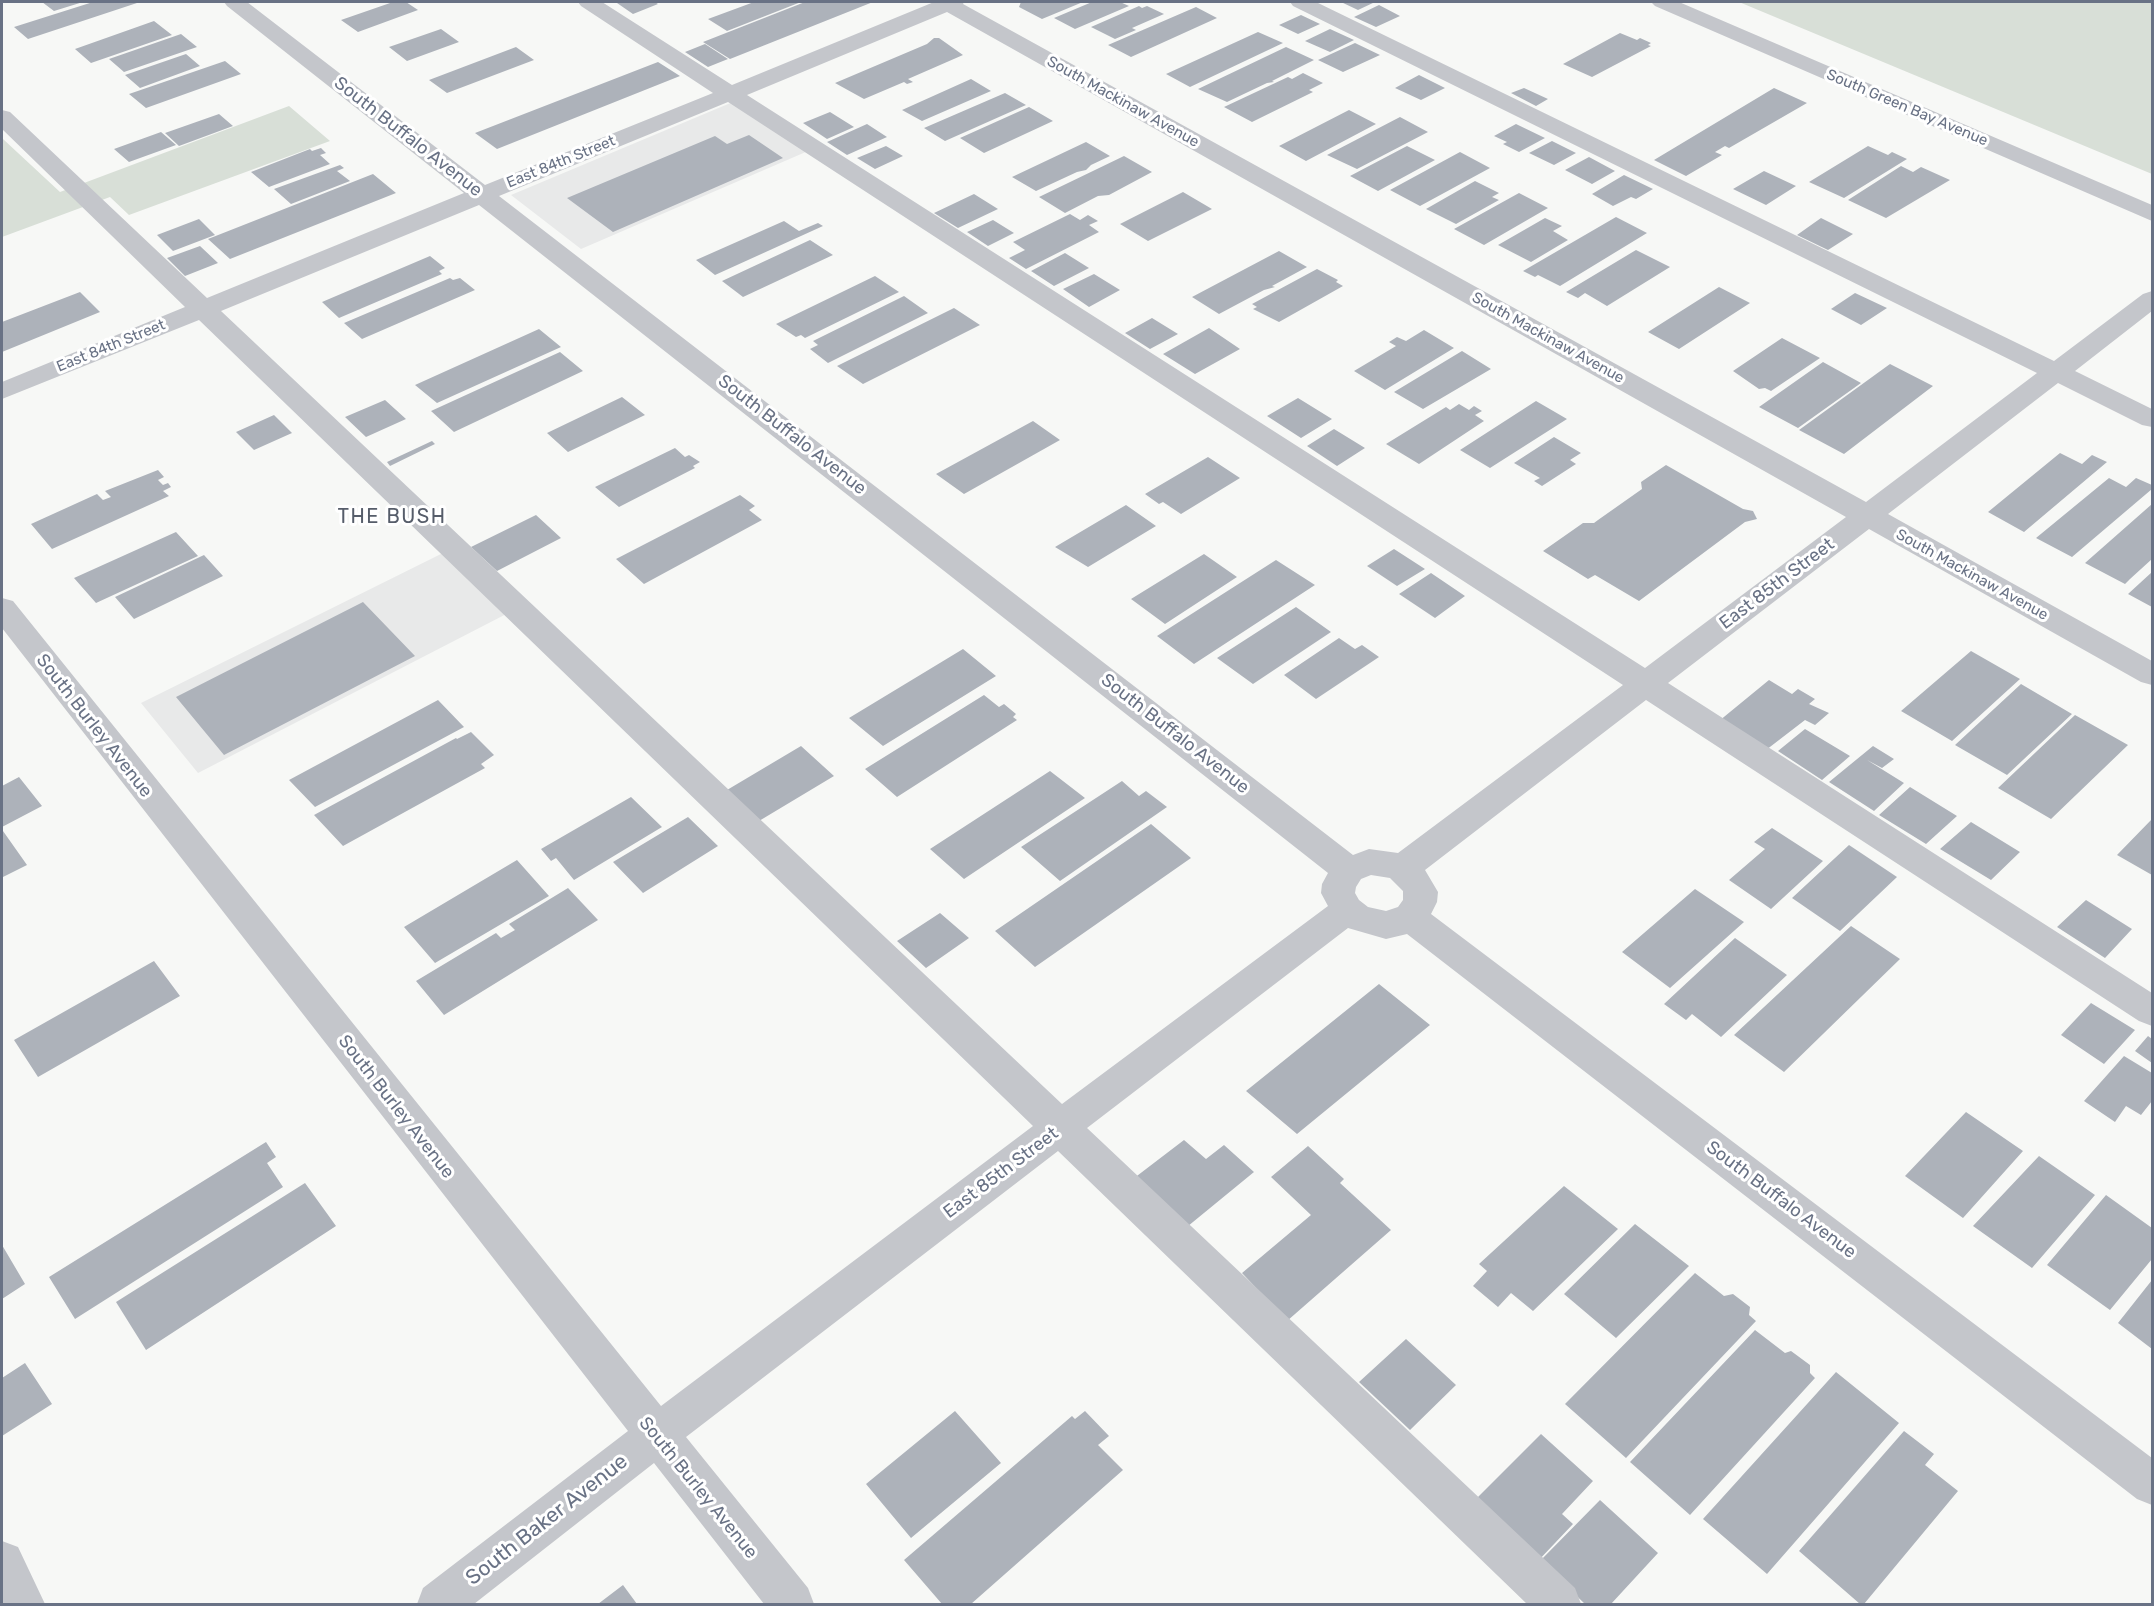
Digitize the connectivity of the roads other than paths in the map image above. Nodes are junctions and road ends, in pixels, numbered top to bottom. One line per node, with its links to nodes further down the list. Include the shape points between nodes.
1 (234, 2): 8 (street, South Buffalo Avenue)
2 (588, 2): 6 (street)
3 (949, 2): 6 (street, East 84th Street); 15 (street, South Mackinaw Avenue)
4 (1300, 2): 12 (street)
5 (1662, 2): 9 (street, South Green Bay Avenue)
6 (730, 93): 8 (street, East 84th Street); 18 (street)
7 (2, 117): 11 (street)
8 (482, 194): 11 (street, East 84th Street); 20 (street, South Buffalo Avenue)
9 (2152, 214)
10 (2152, 299): 12 (street, East 85th Street)
11 (202, 309): 13 (street, East 84th Street); 24 (street)
12 (2057, 372): 14 (street); 15 (street, East 85th Street)
13 (2, 391)
14 (2152, 419)
15 (1867, 516): 17 (street, South Mackinaw Avenue); 18 (street, East 85th Street)
16 (2, 608): 25 (street, South Burley Avenue)
17 (2152, 674)
18 (1646, 684): 19 (street, East 85th Street); 23 (street)
19 (1402, 869): 20 (street, via 1380,862); 22 (street, via 1417,883 1420,892 1420,902)
20 (1349, 870): 21 (street, via 1338,893)
21 (1347, 910): 22 (street, via 1358,918 1386,925); 24 (street, East 85th Street)
22 (1410, 917): 26 (street, South Buffalo Avenue)
23 (2152, 1011)
24 (1060, 1128): 25 (street, East 85th Street); 31 (street)
25 (656, 1435): 29 (street, South Baker Avenue); 30 (street, South Burley Avenue)
26 (2152, 1484)
27 (2, 1563): 28 (street)
28 (23, 1605)
29 (439, 1605)
30 (792, 1605)
31 (1559, 1605)

